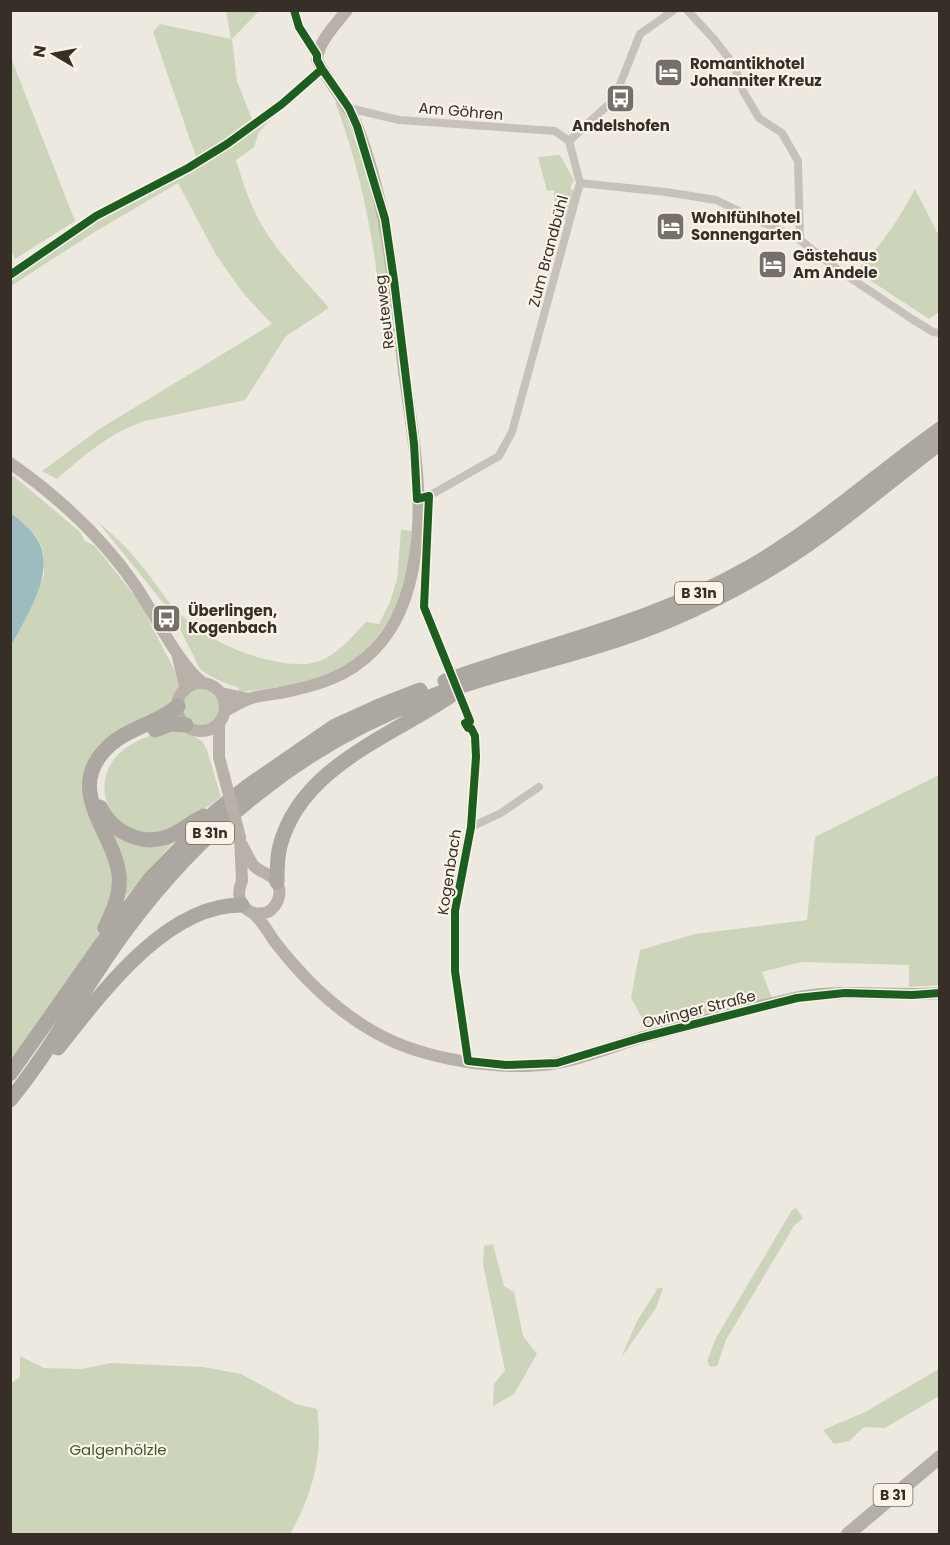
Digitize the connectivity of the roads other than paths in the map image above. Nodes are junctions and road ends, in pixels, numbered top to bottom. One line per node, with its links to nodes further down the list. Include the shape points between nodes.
1 (294, 10): 5 (street, via 299,27)
2 (347, 10): 5 (street)
3 (674, 10): 7 (street, via 640,34 609,104)
4 (687, 10): 9 (street, via 734,65 759,118 782,134 798,161)
5 (317, 54): 6 (street, Reuteweg, via 322,69)
6 (349, 108): 7 (street, Am Göhren, via 399,120 555,131); 14 (street, Reuteweg, via 385,219 414,444)
7 (568, 141): 8 (street)
8 (580, 183): 9 (street, Zum Brandbühl, via 716,200); 14 (street, Zum Brandbühl, via 513,432 499,456)
9 (800, 240): 10 (street, Zum Brandbühl, via 837,269)
10 (939, 333)
11 (939, 429): 29 (highway, B 31n, via 789,543 747,569 637,620 476,670 335,726)
12 (939, 443): 17 (highway, B 31n, via 781,562 703,606 634,634)
13 (10, 463): 15 (street, via 52,495 102,544 134,583)
14 (417, 499): 20 (street, Reuteweg, via 411,579 400,614 384,639 362,661 332,680)
15 (177, 653): 16 (street); 18 (street)
16 (203, 683): 18 (street); 19 (street)
17 (467, 684): 34 (highway, via 343,761 318,782 298,805 287,826 279,846); 41 (highway, B 31n, via 351,731 263,789 212,831 125,930)
18 (184, 691): 21 (street)
19 (221, 693): 20 (street, Reuteweg); 22 (street)
20 (249, 699): 22 (street, Reuteweg)
21 (178, 706): 24 (street); 37 (highway, via 113,742 93,767 90,800 116,859 119,876 114,909)
22 (225, 711): 23 (street)
23 (219, 723): 25 (street); 26 (street)
24 (186, 725): 25 (street); 29 (highway, via 171,724 116,749 99,773 98,801 118,830 142,840 167,837)
25 (205, 731): 26 (street)
26 (219, 757): 31 (street, bridge)
27 (476, 758): 30 (street, Kogenbach)
28 (539, 787): 30 (street, via 501,813)
29 (215, 812): 37 (highway, B 31n, via 150,879)
30 (471, 827): 40 (street, Kogenbach, via 455,911 455,971)
31 (241, 841): 32 (street); 33 (street)
32 (263, 873): 33 (street, via 251,874); 34 (street)
33 (242, 881): 35 (street, via 238,893)
34 (277, 882): 36 (street, via 279,900)
35 (248, 909): 36 (street, via 263,914); 38 (street, Owinger Straße); 41 (highway, via 227,905 200,913 173,928 106,990 55,1052)
36 (272, 909): 38 (street, Owinger Straße)
37 (100, 946): 42 (highway, B 31n)
38 (283, 949): 40 (street, Owinger Straße, via 327,999 374,1032 438,1058)
39 (939, 993): 40 (street, Owinger Straße, via 845,993 797,998 557,1063 506,1065)
40 (468, 1061)
41 (32, 1073): 43 (highway, B 31n)
42 (10, 1074)
43 (10, 1100)
44 (939, 1457): 45 (main road, B 31)
45 (848, 1534)

